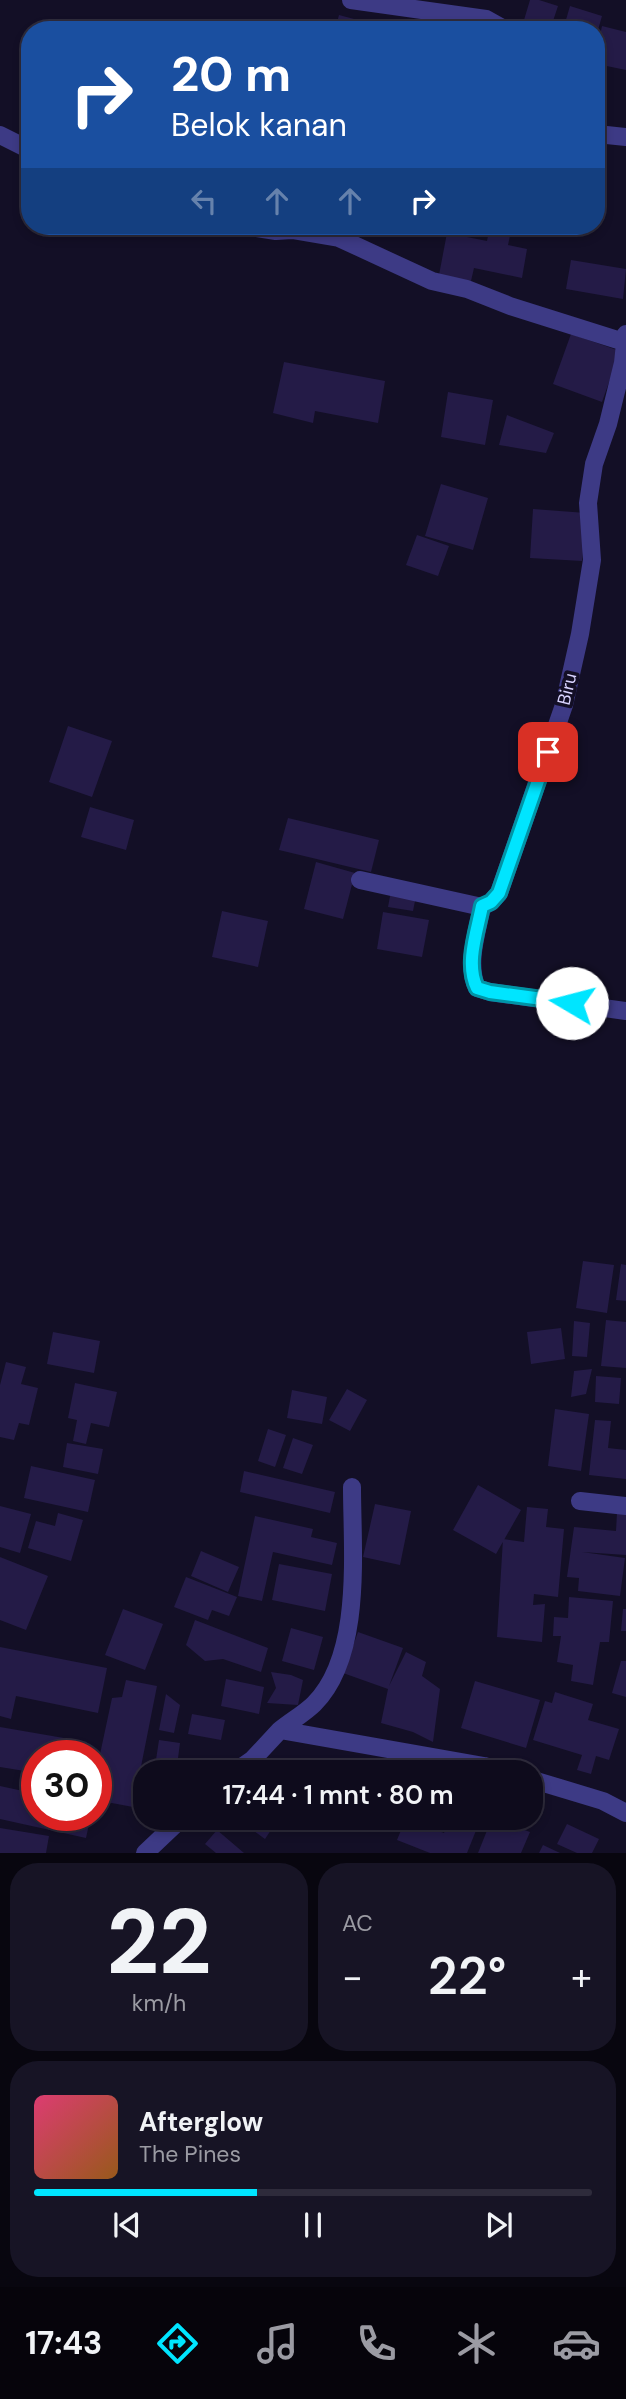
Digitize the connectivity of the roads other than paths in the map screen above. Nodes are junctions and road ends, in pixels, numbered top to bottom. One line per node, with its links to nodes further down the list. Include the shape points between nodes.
1 (351, 0): 2 (street)
2 (490, 21)
3 (0, 135): 6 (street)
4 (605, 135): 5 (street)
5 (626, 137)
6 (21, 146)
7 (321, 235): 8 (street, via 339,238 432,281)
8 (625, 338): 10 (street, Biru, via 623,363 587,503 592,561 564,705 499,893)
9 (360, 880): 10 (street)
10 (482, 906): 11 (street, via 472,964 477,988)
11 (626, 1011)
12 (352, 1487): 15 (street, via 352,1601 343,1655 313,1705)
13 (580, 1501): 14 (street)
14 (626, 1506)
15 (280, 1730): 16 (street); 17 (street)
16 (252, 1760)
17 (450, 1760)
18 (543, 1783): 19 (street)
19 (626, 1813)
20 (169, 1830): 21 (street)
21 (145, 1853)

